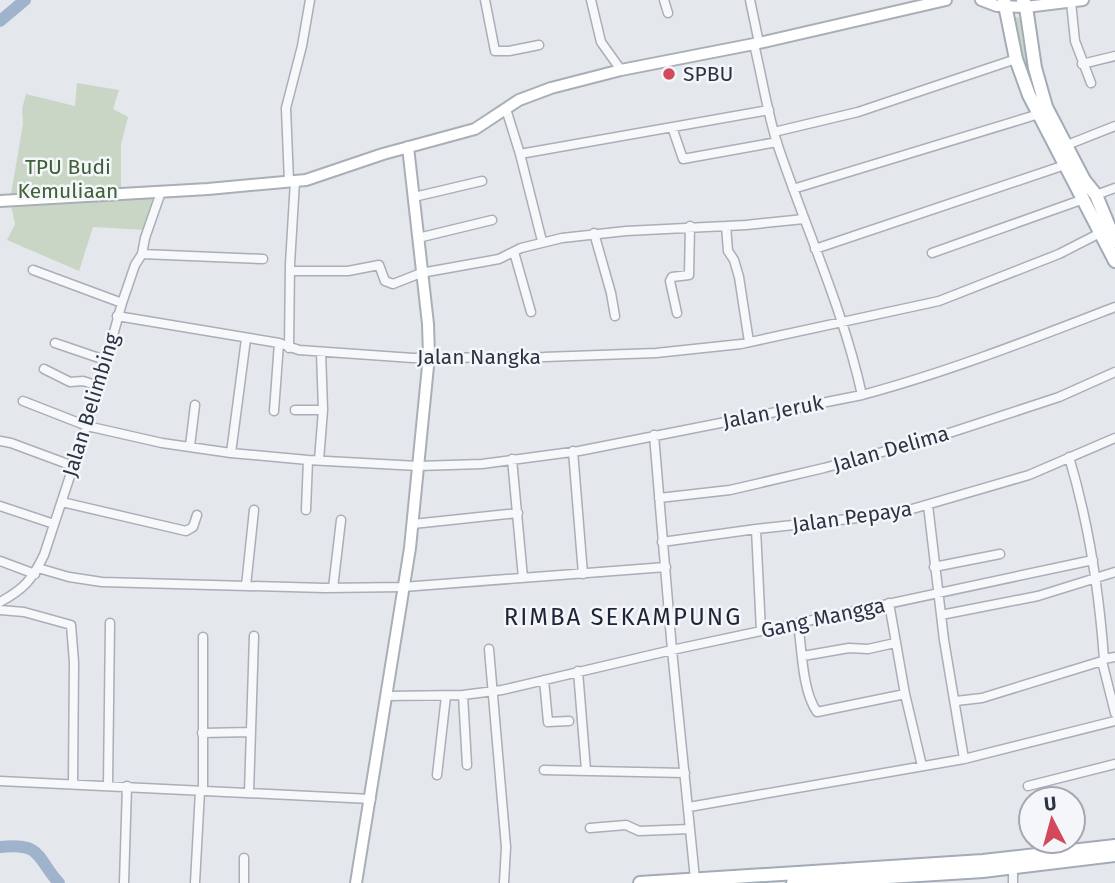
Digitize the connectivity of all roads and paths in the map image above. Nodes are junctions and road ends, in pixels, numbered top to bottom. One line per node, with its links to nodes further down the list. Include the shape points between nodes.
1 (310, 0): 31 (street, via 286,108)
2 (485, 0): 13 (street, via 495,51)
3 (591, 0): 17 (street, via 601,42)
4 (664, 0): 11 (street)
5 (750, 0): 12 (street)
6 (946, 0): 12 (street)
7 (981, 0): 9 (street)
8 (1077, 1): 10 (street); 16 (street, via 1075,41)
9 (1004, 4): 10 (street); 15 (main road)
10 (1024, 4): 26 (main road, via 1042,97)
11 (668, 13)
12 (757, 44): 17 (street); 20 (street)
13 (539, 45)
14 (1115, 55): 16 (street)
15 (1016, 59): 21 (main road); 24 (street, via 858,112)
16 (1082, 64): 18 (street)
17 (621, 70): 19 (street, via 536,93)
18 (1091, 83)
19 (506, 109): 27 (street, via 475,129); 28 (street)
20 (769, 110): 23 (street); 24 (street)
21 (1039, 114): 29 (main road); 33 (street)
22 (1115, 126): 26 (street)
23 (672, 127): 25 (street, via 683,159); 28 (street)
24 (774, 132): 25 (street)
25 (777, 142): 33 (street)
26 (1067, 145): 35 (main road)
27 (408, 147): 31 (street); 36 (street)
28 (520, 154): 46 (street)
29 (1065, 165): 37 (main road); 48 (street)
30 (482, 181): 36 (street)
31 (292, 182): 34 (street); 55 (street)
32 (1115, 188): 35 (street)
33 (793, 189): 39 (street)
34 (161, 192): 38 (street); 51 (street, Jalan Belimbing)
35 (1096, 195): 47 (main road)
36 (414, 197): 45 (street)
37 (1082, 200): 44 (main road); 50 (street)
38 (0, 201)
39 (804, 219): 42 (street); 48 (street)
40 (492, 220): 45 (street)
41 (690, 226): 42 (street); 43 (street); 60 (street, via 689,275 670,281)
42 (726, 226): 66 (street)
43 (594, 233): 46 (street); 62 (street)
44 (1100, 233): 53 (main road); 63 (street, Jalan Nangka, via 939,301)
45 (418, 238): 56 (street)
46 (542, 241): 49 (street)
47 (1115, 241)
48 (814, 249): 63 (street)
49 (514, 252): 56 (street, via 499,259); 59 (street)
50 (932, 253)
51 (142, 254): 52 (street); 57 (street, Jalan Belimbing)
52 (263, 259)
53 (1115, 261)
54 (33, 270): 57 (street)
55 (290, 271): 56 (street, via 348,271 379,265 389,284); 68 (street)
56 (421, 273): 70 (street)
57 (122, 303): 61 (street, Jalan Belimbing)
58 (1115, 307): 75 (street, Jalan Jeruk)
59 (531, 312)
60 (677, 313)
61 (117, 316): 64 (street, Jalan Nangka); 71 (street, Jalan Belimbing)
62 (615, 316)
63 (841, 324): 66 (street, Jalan Nangka); 75 (street)
64 (246, 339): 67 (street, Jalan Nangka); 87 (street)
65 (55, 342): 71 (street)
66 (749, 342): 70 (street, Jalan Nangka, via 656,353)
67 (279, 343): 68 (street, Jalan Nangka); 80 (street)
68 (289, 348): 69 (street, Jalan Nangka)
69 (321, 352): 70 (street, Jalan Nangka); 79 (street)
70 (429, 356): 93 (street)
71 (105, 360): 74 (street, Jalan Belimbing)
72 (44, 369): 74 (street, via 70,382)
73 (1115, 372): 94 (street, Jalan Delima, via 1023,409 836,465 730,490)
74 (99, 386): 81 (street, Jalan Belimbing)
75 (862, 395): 82 (street, Jalan Jeruk)
76 (23, 401): 81 (street, Jalan Jeruk)
77 (195, 405): 85 (street)
78 (295, 410): 79 (street)
79 (323, 410): 91 (street)
80 (274, 411)
81 (87, 426): 85 (street, Jalan Jeruk); 92 (street, Jalan Belimbing)
82 (654, 435): 86 (street, Jalan Jeruk); 94 (street)
83 (1115, 438): 88 (street, Jalan Pepaya)
84 (0, 441): 92 (street)
85 (190, 446): 87 (street, Jalan Jeruk)
86 (573, 451): 89 (street, Jalan Jeruk); 114 (street)
87 (231, 453): 90 (street, Jalan Jeruk)
88 (1069, 457): 96 (street, Jalan Pepaya, via 1028,475); 108 (street)
89 (512, 459): 93 (street, Jalan Jeruk); 100 (street)
90 (308, 460): 91 (street, Jalan Jeruk); 99 (street)
91 (319, 460): 93 (street, Jalan Jeruk)
92 (73, 466): 95 (street, Jalan Belimbing)
93 (418, 466): 104 (street)
94 (659, 498): 106 (street)
95 (62, 502): 101 (street, via 186,531 193,527); 103 (street, Jalan Belimbing)
96 (928, 505): 105 (street, Jalan Pepaya, via 876,518); 110 (street)
97 (0, 506): 103 (street)
98 (254, 510): 117 (street)
99 (306, 510)
100 (518, 513): 104 (street); 115 (street)
101 (197, 515)
102 (341, 520): 119 (street)
103 (54, 524): 112 (street, Jalan Belimbing)
104 (413, 524): 118 (street)
105 (755, 528): 106 (street, Jalan Pepaya); 127 (street)
106 (662, 542): 111 (street)
107 (1000, 554): 110 (street)
108 (1093, 560): 116 (street); 120 (street, Gang Mangga)
109 (0, 561): 112 (street)
110 (934, 567): 120 (street)
111 (666, 568): 114 (street); 132 (street)
112 (36, 571): 117 (street, via 102,582); 121 (street, Jalan Belimbing, via 21,590)
113 (1115, 572): 116 (street)
114 (583, 574): 115 (street)
115 (523, 578): 118 (street)
116 (1097, 578): 124 (street, via 1038,596); 135 (street)
117 (246, 586): 119 (street)
118 (403, 587): 119 (street); 141 (street)
119 (333, 588)
120 (938, 592): 122 (street, Gang Mangga); 124 (street)
121 (0, 602)
122 (889, 603): 126 (street, Gang Mangga); 130 (street)
123 (0, 610): 158 (street, via 71,625)
124 (941, 615): 143 (street)
125 (110, 622): 159 (street)
126 (798, 623): 127 (street, Gang Mangga); 133 (street)
127 (761, 631): 132 (street, Gang Mangga)
128 (254, 636): 147 (street)
129 (203, 638): 148 (street)
130 (895, 643): 133 (street); 139 (street)
131 (489, 649): 138 (street)
132 (671, 650): 136 (street, Gang Mangga); 155 (street)
133 (803, 656): 139 (street, via 817,712)
134 (1115, 657): 135 (street)
135 (1103, 660): 143 (street); 144 (street)
136 (578, 671): 137 (street, Gang Mangga); 154 (street)
137 (544, 680): 138 (street, Gang Mangga); 146 (street, via 548,722)
138 (494, 691): 140 (street, Gang Mangga); 180 (street, via 506,847)
139 (905, 694): 152 (street)
140 (463, 695): 142 (street, Gang Mangga); 151 (street)
141 (386, 696): 142 (street, Gang Mangga); 164 (street)
142 (446, 696): 156 (street)
143 (956, 701): 149 (street)
144 (1115, 713)
145 (1115, 721): 149 (street)
146 (569, 722)
147 (251, 732): 148 (street); 163 (street)
148 (202, 733): 162 (street)
149 (964, 760): 152 (street)
150 (1115, 764): 160 (street)
151 (467, 765)
152 (922, 766): 165 (street)
153 (544, 770): 154 (street)
154 (586, 770): 155 (street)
155 (685, 773): 165 (street)
156 (438, 775)
157 (0, 781): 158 (street)
158 (73, 784): 159 (street)
159 (108, 785): 161 (street)
160 (1032, 785)
161 (127, 786): 162 (street); 176 (street)
162 (201, 791): 163 (street); 177 (street)
163 (249, 793): 164 (street)
164 (371, 799): 179 (street)
165 (689, 807): 167 (street)
166 (590, 828): 167 (street)
167 (690, 828): 173 (street)
168 (1115, 846): 171 (main road)
169 (1115, 855): 172 (main road)
170 (244, 858): 178 (street)
171 (983, 866): 172 (main road); 173 (main road); 174 (main road)
172 (1013, 868): 183 (street)
173 (695, 879): 181 (main road)
174 (913, 879): 175 (main road)
175 (816, 882): 182 (main road)
176 (124, 883)
177 (195, 883)
178 (244, 883)
179 (356, 883)
180 (504, 883)
181 (640, 883)
182 (793, 883)
183 (1013, 883)

